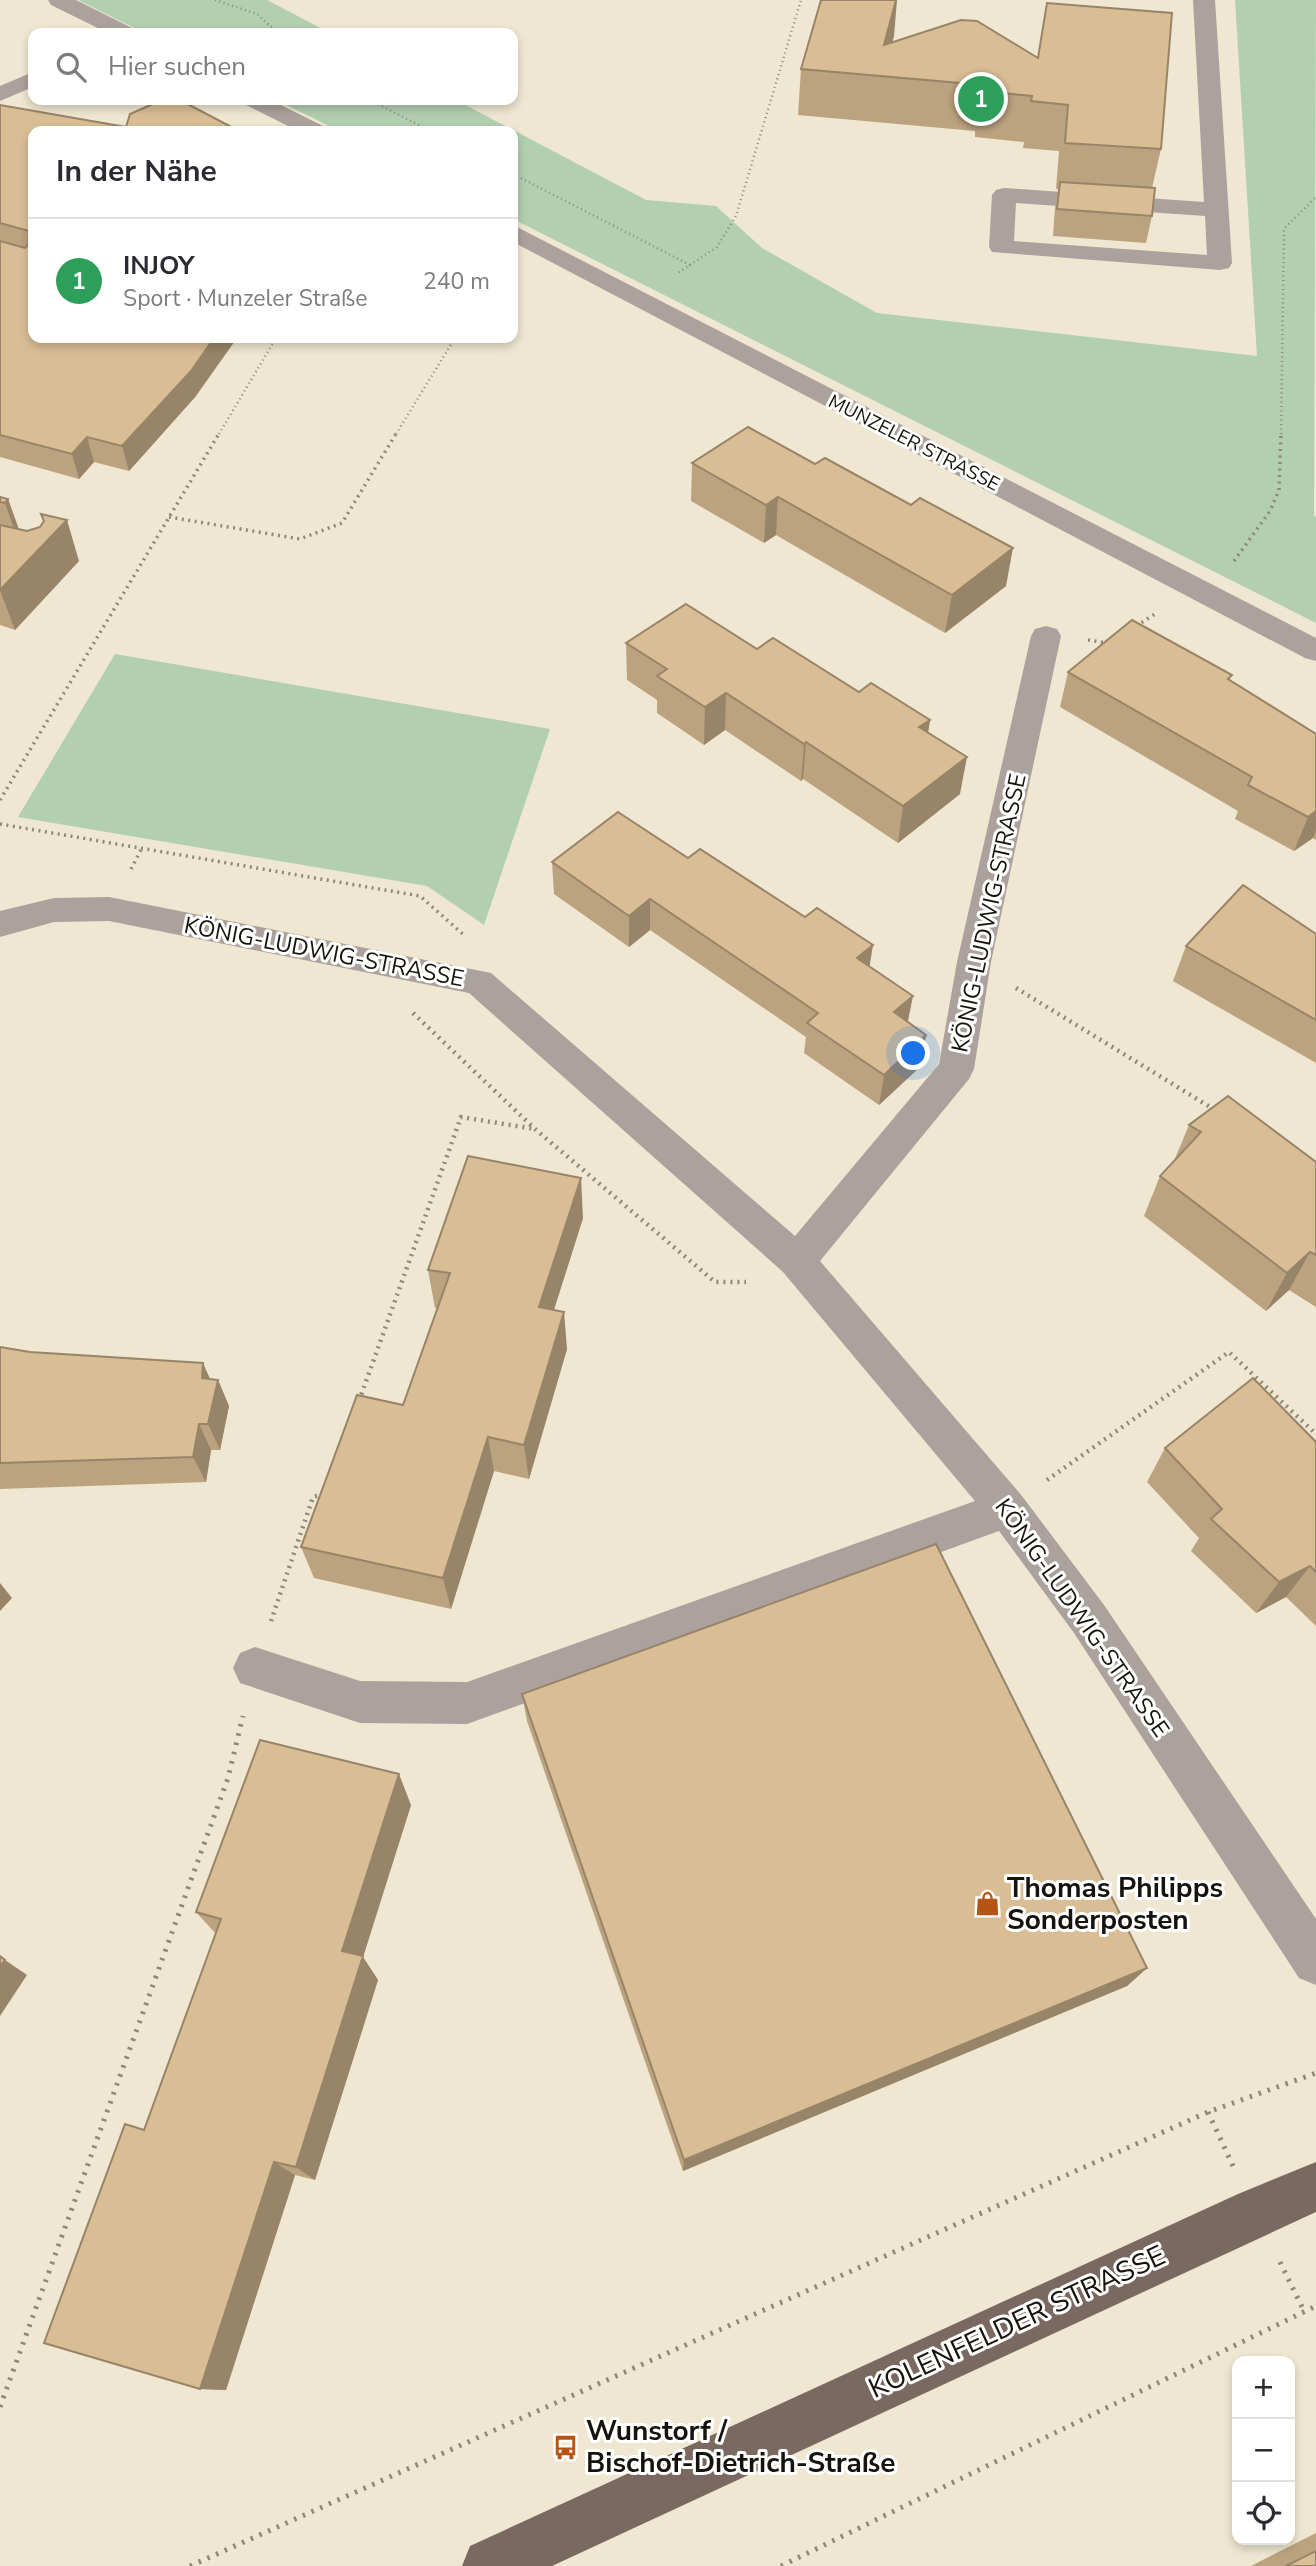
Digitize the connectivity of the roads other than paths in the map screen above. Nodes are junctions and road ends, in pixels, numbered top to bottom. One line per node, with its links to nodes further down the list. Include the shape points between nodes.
1 (59, 0): 3 (street)
2 (1204, 0): 8 (street)
3 (114, 28)
4 (28, 81): 5 (street)
5 (0, 93)
6 (264, 105): 7 (street)
7 (305, 126)
8 (1217, 210): 8 (street, via 1220,263 1001,247 1004,195)
9 (518, 235): 11 (street, MUNZELER STRASSE)
10 (1046, 636): 13 (street, KÖNIG-LUDWIG-STRASSE, via 974,962 956,1069)
11 (1316, 651)
12 (0, 924): 13 (street, KÖNIG-LUDWIG-STRASSE, via 54,910 109,909 479,982)
13 (797, 1261): 14 (street, KÖNIG-LUDWIG-STRASSE)
14 (1007, 1509): 15 (street, via 467,1703 360,1702); 16 (street, KÖNIG-LUDWIG-STRASSE, via 1089,1619)
15 (255, 1668)
16 (1316, 1961)
17 (1316, 2187): 18 (main road, KOLENFELDER STRASSE)
18 (490, 2566)

